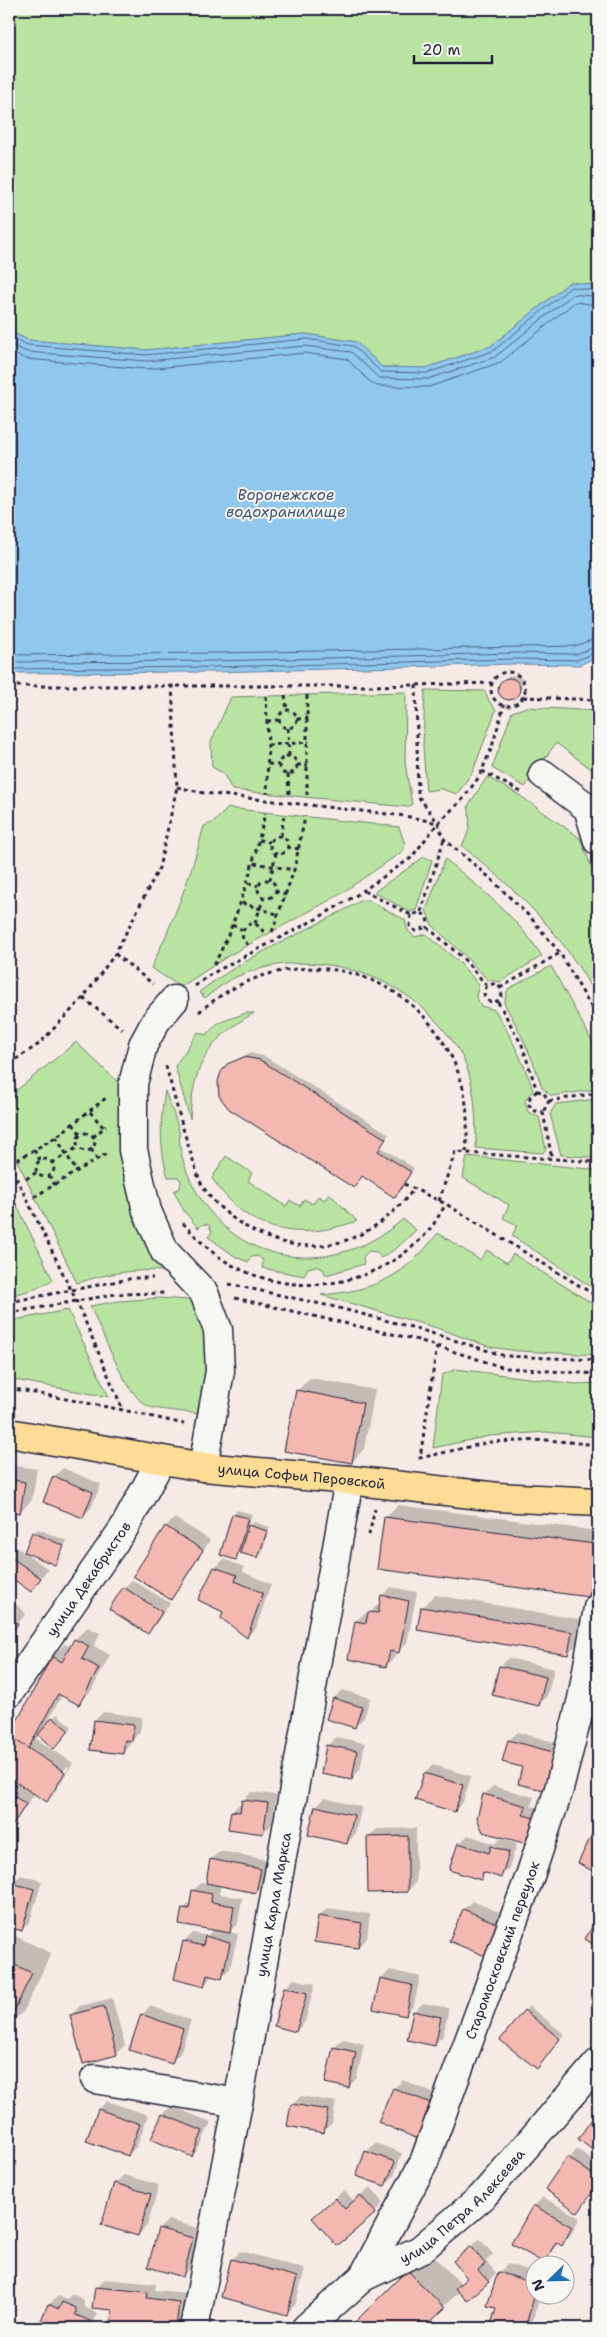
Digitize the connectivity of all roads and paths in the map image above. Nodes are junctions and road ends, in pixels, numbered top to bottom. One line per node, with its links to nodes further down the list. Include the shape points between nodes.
1 (492, 683): 3 (path); 8 (path, via 500,674 515,673 525,686); 10 (path, via 494,697)
2 (172, 685): 3 (path); 4 (path); 28 (path)
3 (416, 685): 36 (path, via 418,796)
4 (9, 686)
5 (285, 695): 11 (path)
6 (307, 695): 13 (path)
7 (266, 696): 15 (path)
8 (523, 697): 9 (path); 10 (path, via 515,704)
9 (598, 700)
10 (504, 705): 25 (path)
11 (287, 710): 12 (path); 14 (path)
12 (297, 718): 13 (path); 16 (path, via 293,727)
13 (308, 718): 17 (path)
14 (278, 720): 15 (path); 16 (path)
15 (267, 721): 19 (path)
16 (288, 728): 18 (path)
17 (308, 742): 18 (path); 24 (path)
18 (289, 744): 19 (path); 20 (path)
19 (268, 745): 21 (path)
20 (289, 756): 22 (path, via 284,757); 23 (path)
21 (268, 764): 22 (path); 30 (path)
22 (280, 765): 26 (path, via 280,769)
23 (297, 765): 24 (path); 26 (path, via 293,773)
24 (308, 766): 32 (path)
25 (482, 771): 29 (path); 36 (path, via 462,800)
26 (288, 774): 31 (path)
27 (543, 774): 40 (street, via 588,808)
28 (177, 788): 36 (path, via 405,816); 71 (path, via 160,868 115,954)
29 (521, 792)
30 (267, 794)
31 (289, 796)
32 (307, 798)
33 (265, 813): 39 (path)
34 (284, 815): 37 (path)
35 (305, 817): 43 (path)
36 (438, 823): 38 (path); 51 (path, via 411,858)
37 (281, 836): 41 (path); 42 (path)
38 (444, 839): 57 (path); 67 (path, via 531,918)
39 (259, 840): 41 (path); 45 (path)
40 (598, 841)
41 (270, 842): 44 (path)
42 (288, 847): 43 (path); 44 (path, via 281,854)
43 (299, 849): 47 (path)
44 (276, 853): 46 (path)
45 (254, 863): 46 (path); 49 (path)
46 (274, 866): 47 (path); 48 (path)
47 (294, 870): 53 (path)
48 (270, 880): 50 (path); 52 (path)
49 (248, 883): 50 (path); 55 (path)
50 (258, 886): 54 (path)
51 (364, 891): 58 (path); 73 (path, via 211,974)
52 (276, 892): 53 (path); 54 (path)
53 (286, 895): 59 (path)
54 (264, 898): 56 (path)
55 (242, 903): 56 (path); 61 (path)
56 (261, 909): 59 (path); 60 (path)
57 (421, 912): 58 (path); 62 (path, via 426,916)
58 (411, 915): 62 (path, via 410,926 416,930)
59 (280, 916): 64 (path)
60 (255, 923): 63 (path); 65 (path, via 263,931)
61 (232, 925): 63 (path); 68 (path)
62 (427, 928): 69 (path, via 463,958)
63 (243, 930): 66 (path, via 243,940)
64 (272, 932)
65 (263, 936)
66 (248, 945)
67 (560, 953): 70 (path); 74 (path)
68 (214, 965)
69 (487, 986): 70 (path, via 497,985); 72 (path, via 483,994 486,1001)
70 (500, 988): 72 (path, via 502,996)
71 (83, 998): 75 (path); 76 (path, via 39,1044)
72 (498, 1002): 78 (path, via 522,1045)
73 (185, 1007): 75 (street, via 156,1022); 92 (path, via 251,978 287,969 339,970 381,985 417,1010 449,1052 462,1086 466,1108)
74 (598, 1019)
75 (143, 1045): 114 (street, via 133,1084 133,1150 147,1211 165,1252)
76 (9, 1064)
77 (162, 1069): 107 (path, via 164,1060 201,1183 227,1216 263,1238 298,1246 334,1244 368,1232 398,1210)
78 (537, 1091): 81 (path, via 543,1092); 83 (path, via 530,1097 529,1105 534,1111)
79 (598, 1093): 81 (path)
80 (107, 1097): 82 (path)
81 (549, 1101): 83 (path)
82 (90, 1112): 84 (path); 85 (path)
83 (542, 1112): 95 (path)
84 (73, 1124): 86 (path); 87 (path)
85 (108, 1134)
86 (81, 1135): 88 (path); 89 (path, via 93,1137)
87 (56, 1137): 90 (path); 93 (path)
88 (78, 1147): 89 (path, via 87,1151); 93 (path)
89 (91, 1149): 94 (path)
90 (34, 1150): 96 (path); 97 (path)
91 (110, 1151): 94 (path)
92 (466, 1152): 95 (path); 109 (path, via 455,1152)
93 (67, 1154): 100 (path); 102 (path)
94 (97, 1159): 102 (path)
95 (552, 1159): 98 (path)
96 (17, 1160)
97 (40, 1160): 100 (path); 101 (path)
98 (598, 1162)
99 (9, 1163): 115 (path)
100 (52, 1163): 103 (path)
101 (37, 1172): 103 (path, via 40,1176); 104 (path)
102 (77, 1172): 105 (path)
103 (50, 1175): 105 (path)
104 (26, 1178)
105 (55, 1184): 108 (path)
106 (404, 1184): 107 (path)
107 (413, 1190): 109 (path)
108 (34, 1197)
109 (439, 1201): 110 (path)
110 (446, 1204): 113 (path, via 426,1234 405,1253 356,1279 328,1284 300,1285 246,1272 221,1259); 116 (path)
111 (16, 1205): 112 (path)
112 (9, 1208)
113 (181, 1220)
114 (198, 1286): 115 (path, via 172,1277 134,1278); 117 (path); 120 (path); 121 (path, via 229,1284 335,1307 505,1356); 125 (street, via 218,1330 220,1371)
115 (71, 1290): 117 (path); 118 (path)
116 (598, 1297)
117 (76, 1300): 119 (path); 124 (path)
118 (9, 1302)
119 (9, 1313)
120 (437, 1346): 122 (path, via 505,1368); 127 (path, via 420,1458 490,1442 548,1440)
121 (598, 1360)
122 (598, 1374)
123 (9, 1388): 124 (path)
124 (123, 1410): 125 (path)
125 (210, 1430): 129 (street)
126 (9, 1433): 128 (main road, улица Софьи Перовской)
127 (598, 1445)
128 (161, 1460): 129 (main road, улица Софьи Перовской); 133 (street, улица Декабристов, via 124,1528)
129 (203, 1467): 130 (main road, улица Софьи Перовской)
130 (349, 1480): 131 (main road, улица Софьи Перовской, via 498,1497); 136 (street, улица Карла Маркса)
131 (598, 1502)
132 (598, 1608): 137 (street, Старомосковский переулок, via 582,1699 559,1789 531,1873 424,2162)
133 (9, 1693)
134 (598, 2063): 137 (street, улица Петра Алексеева, via 482,2197 420,2250)
135 (95, 2079): 136 (street)
136 (238, 2103): 138 (street, улица Карла Маркса)
137 (363, 2277): 139 (street, улица Петра Алексеева)
138 (194, 2328)
139 (306, 2328)

